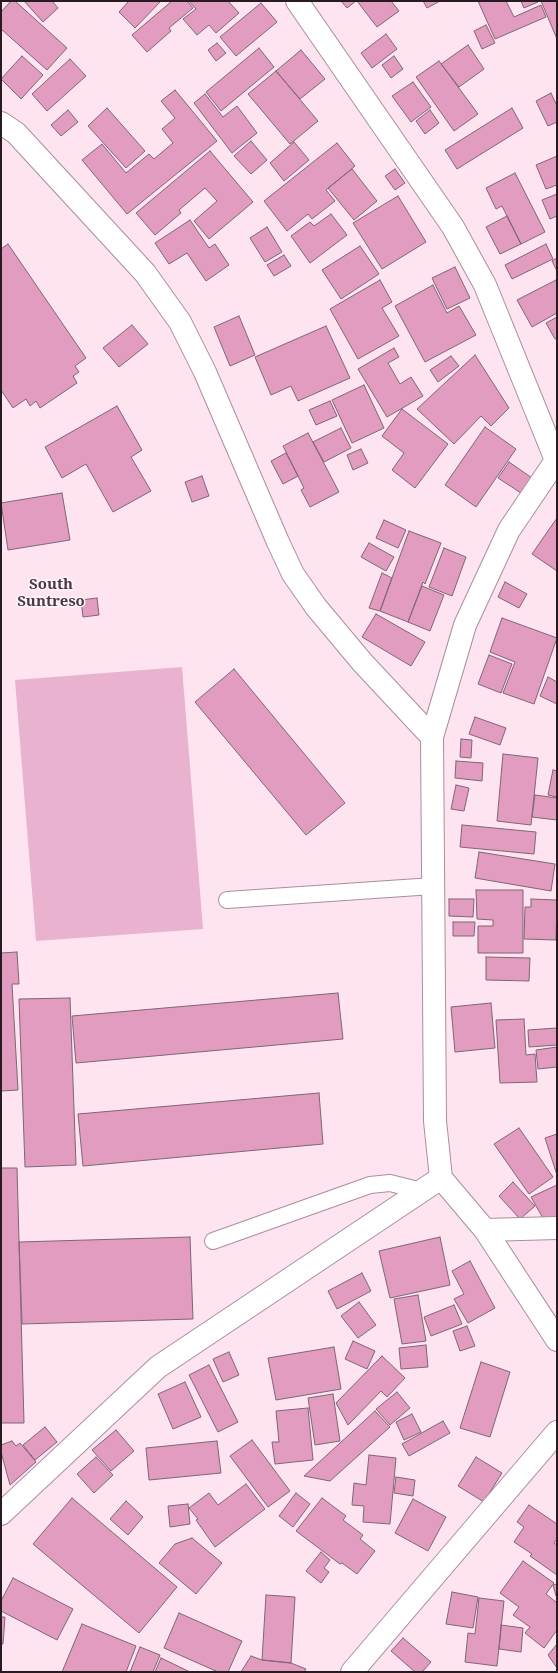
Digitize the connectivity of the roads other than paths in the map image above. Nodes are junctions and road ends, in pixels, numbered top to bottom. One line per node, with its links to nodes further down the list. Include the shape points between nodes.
1 (297, 1): 3 (street, via 453,227 485,285)
2 (1, 123): 4 (street, via 16,133 145,273 180,322 205,372 293,574 316,607 362,662)
3 (556, 459): 4 (street, via 509,530 465,625)
4 (432, 737): 5 (street)
5 (433, 886): 6 (lane); 7 (street, via 435,1121)
6 (227, 900)
7 (441, 1178): 8 (street); 10 (street)
8 (422, 1191): 11 (lane, via 390,1183 370,1184); 14 (street, via 158,1367)
9 (557, 1228): 10 (street)
10 (485, 1230): 12 (street)
11 (213, 1241)
12 (557, 1340)
13 (557, 1432): 15 (street)
14 (1, 1514)
15 (352, 1672)

